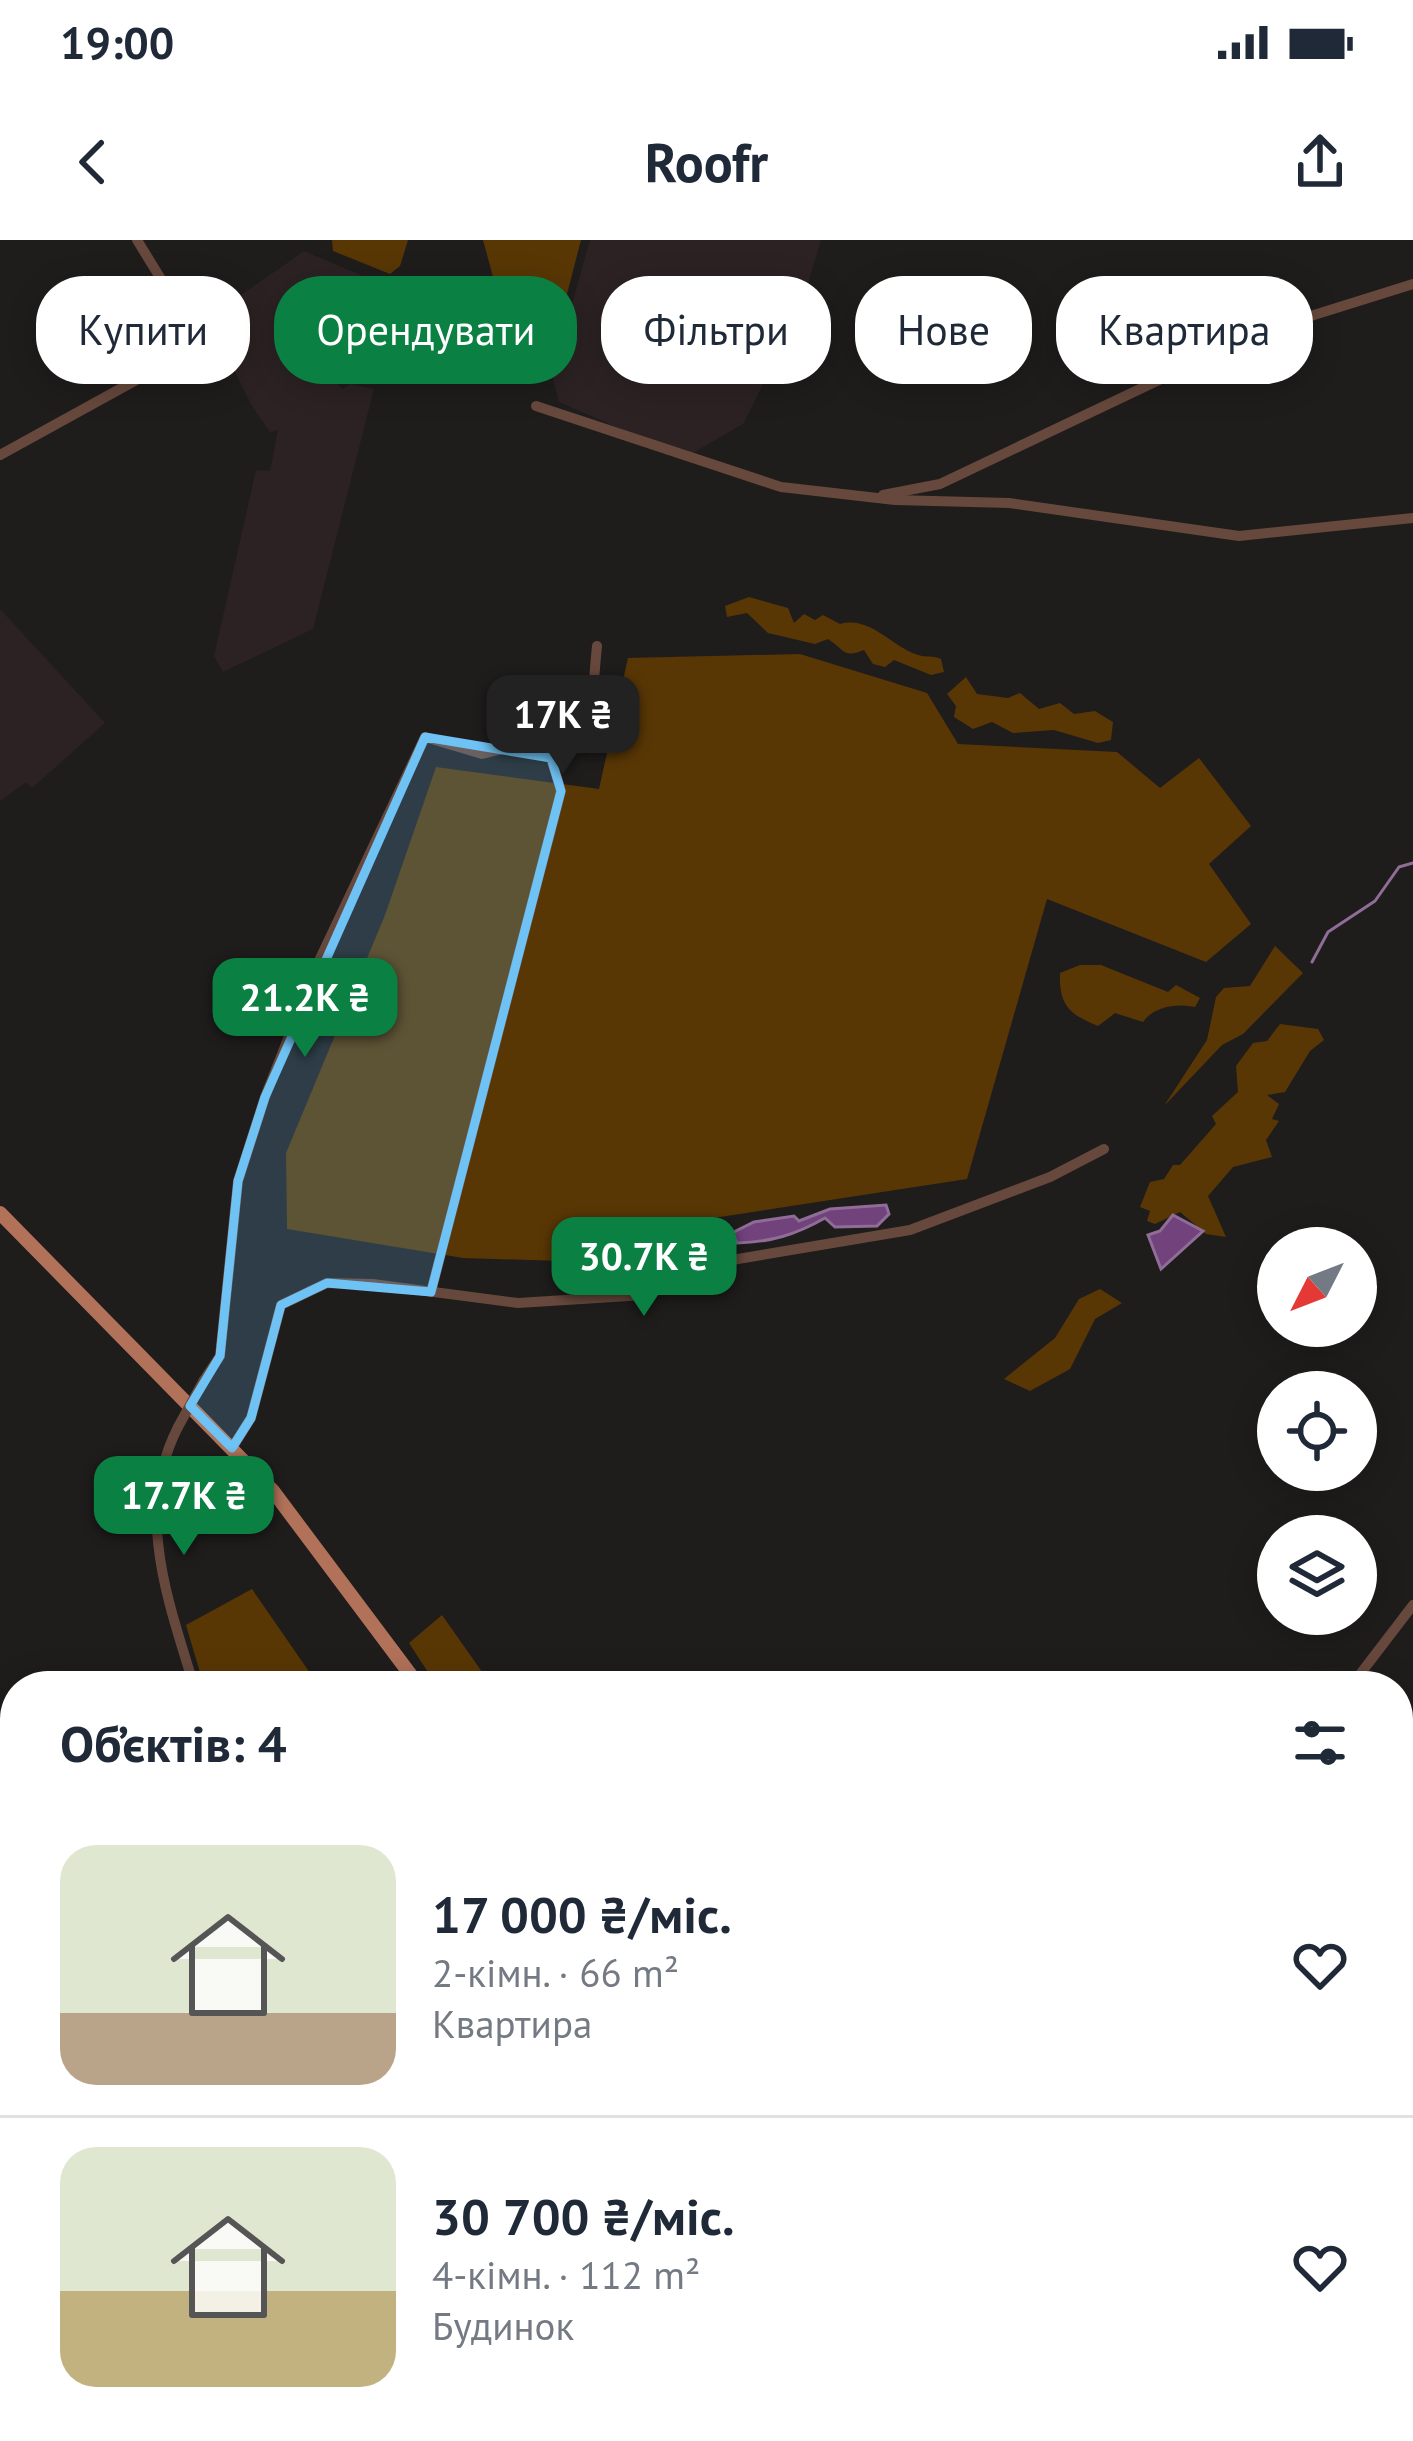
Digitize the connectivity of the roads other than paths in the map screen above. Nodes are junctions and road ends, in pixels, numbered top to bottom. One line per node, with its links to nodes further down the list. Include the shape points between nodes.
1 (137, 240): 4 (street, via 193,341 178,357)
2 (1413, 284): 5 (street, via 1260,332 940,484)
3 (536, 406): 5 (street, via 781,487)
4 (0, 455)
5 (873, 497): 6 (street, via 1009,503 1239,536)
6 (1413, 518)
7 (597, 646): 8 (street, via 588,715 576,744)
8 (551, 758): 11 (street, via 561,791); 14 (street, bridge, via 515,746 482,754 425,736 265,1096 238,1181 220,1355 158,1473 167,1603)
9 (1104, 1149): 11 (street, via 910,1230 732,1260 645,1295 518,1303)
10 (0, 1213): 12 (main road)
11 (431, 1292): 12 (street, via 327,1283 281,1305 251,1418)
12 (232, 1448): 15 (main road, via 274,1491)
13 (1413, 1605): 16 (street)
14 (189, 1671)
15 (408, 1671)
16 (1362, 1671)

